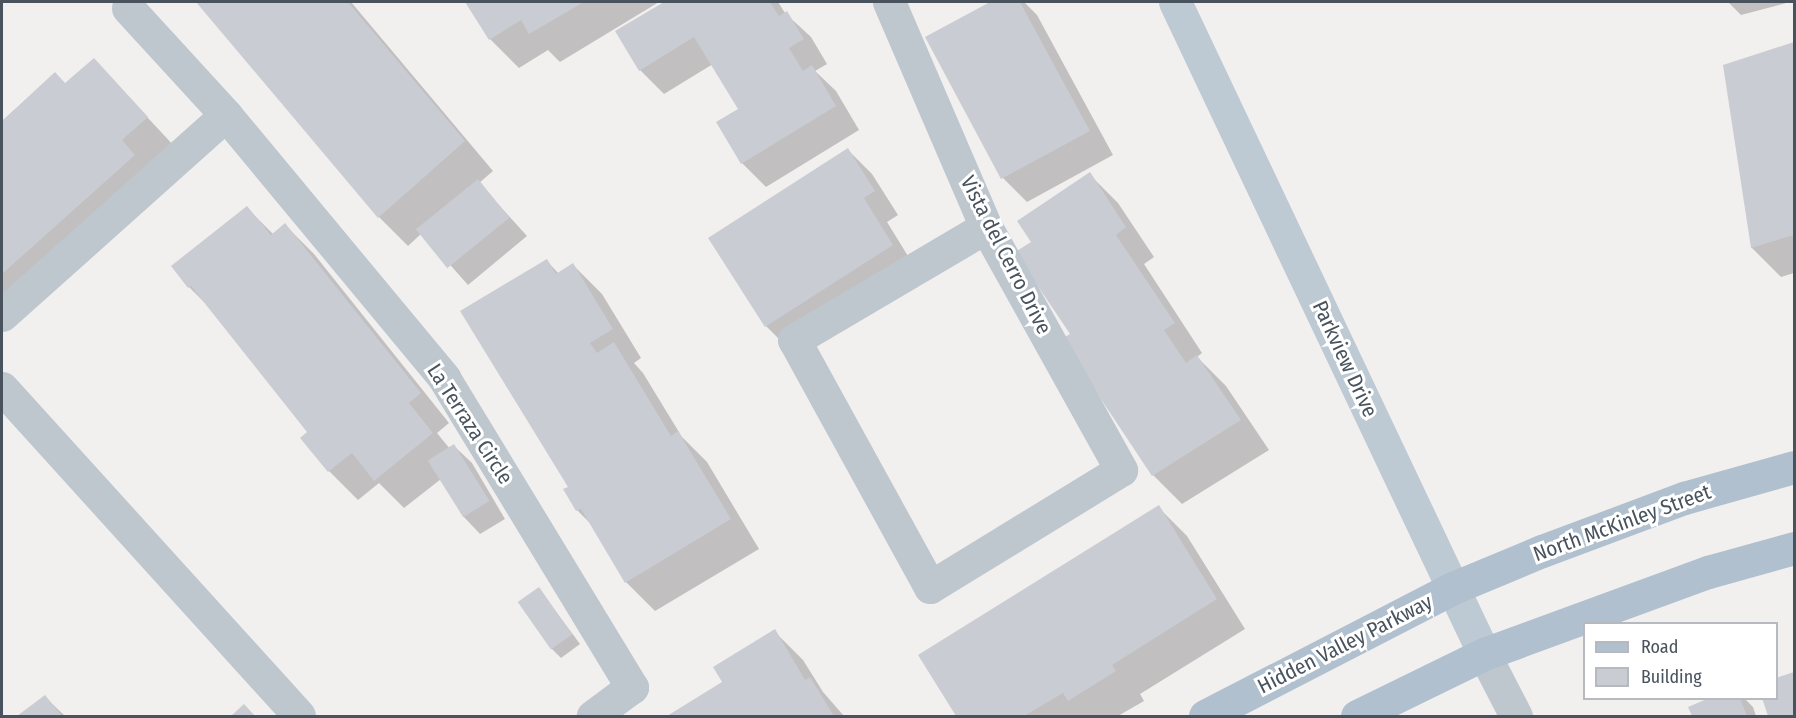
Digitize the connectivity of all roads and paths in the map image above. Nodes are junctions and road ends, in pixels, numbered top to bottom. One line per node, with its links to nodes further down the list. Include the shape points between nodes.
1 (889, 2): 5 (street, Vista del Cerro Drive)
2 (1175, 2): 10 (street, Parkview Drive)
3 (128, 8): 4 (street, La Terraza Circle)
4 (226, 115): 6 (street); 13 (street, La Terraza Circle, via 444,378 633,687)
5 (986, 227): 5 (street, Vista del Cerro Drive, via 794,340 930,587 1121,470)
6 (2, 315)
7 (2, 388): 12 (street)
8 (1794, 467): 10 (main road, North McKinley Street, via 1684,498 1542,550)
9 (1794, 548): 11 (main road, via 1708,572)
10 (1454, 588): 11 (street, Parkview Drive); 14 (main road, Hidden Valley Parkway)
11 (1484, 654): 15 (main road); 16 (street, Parkview Drive)
12 (298, 717)
13 (593, 717)
14 (1205, 717)
15 (1357, 717)
16 (1516, 717)

